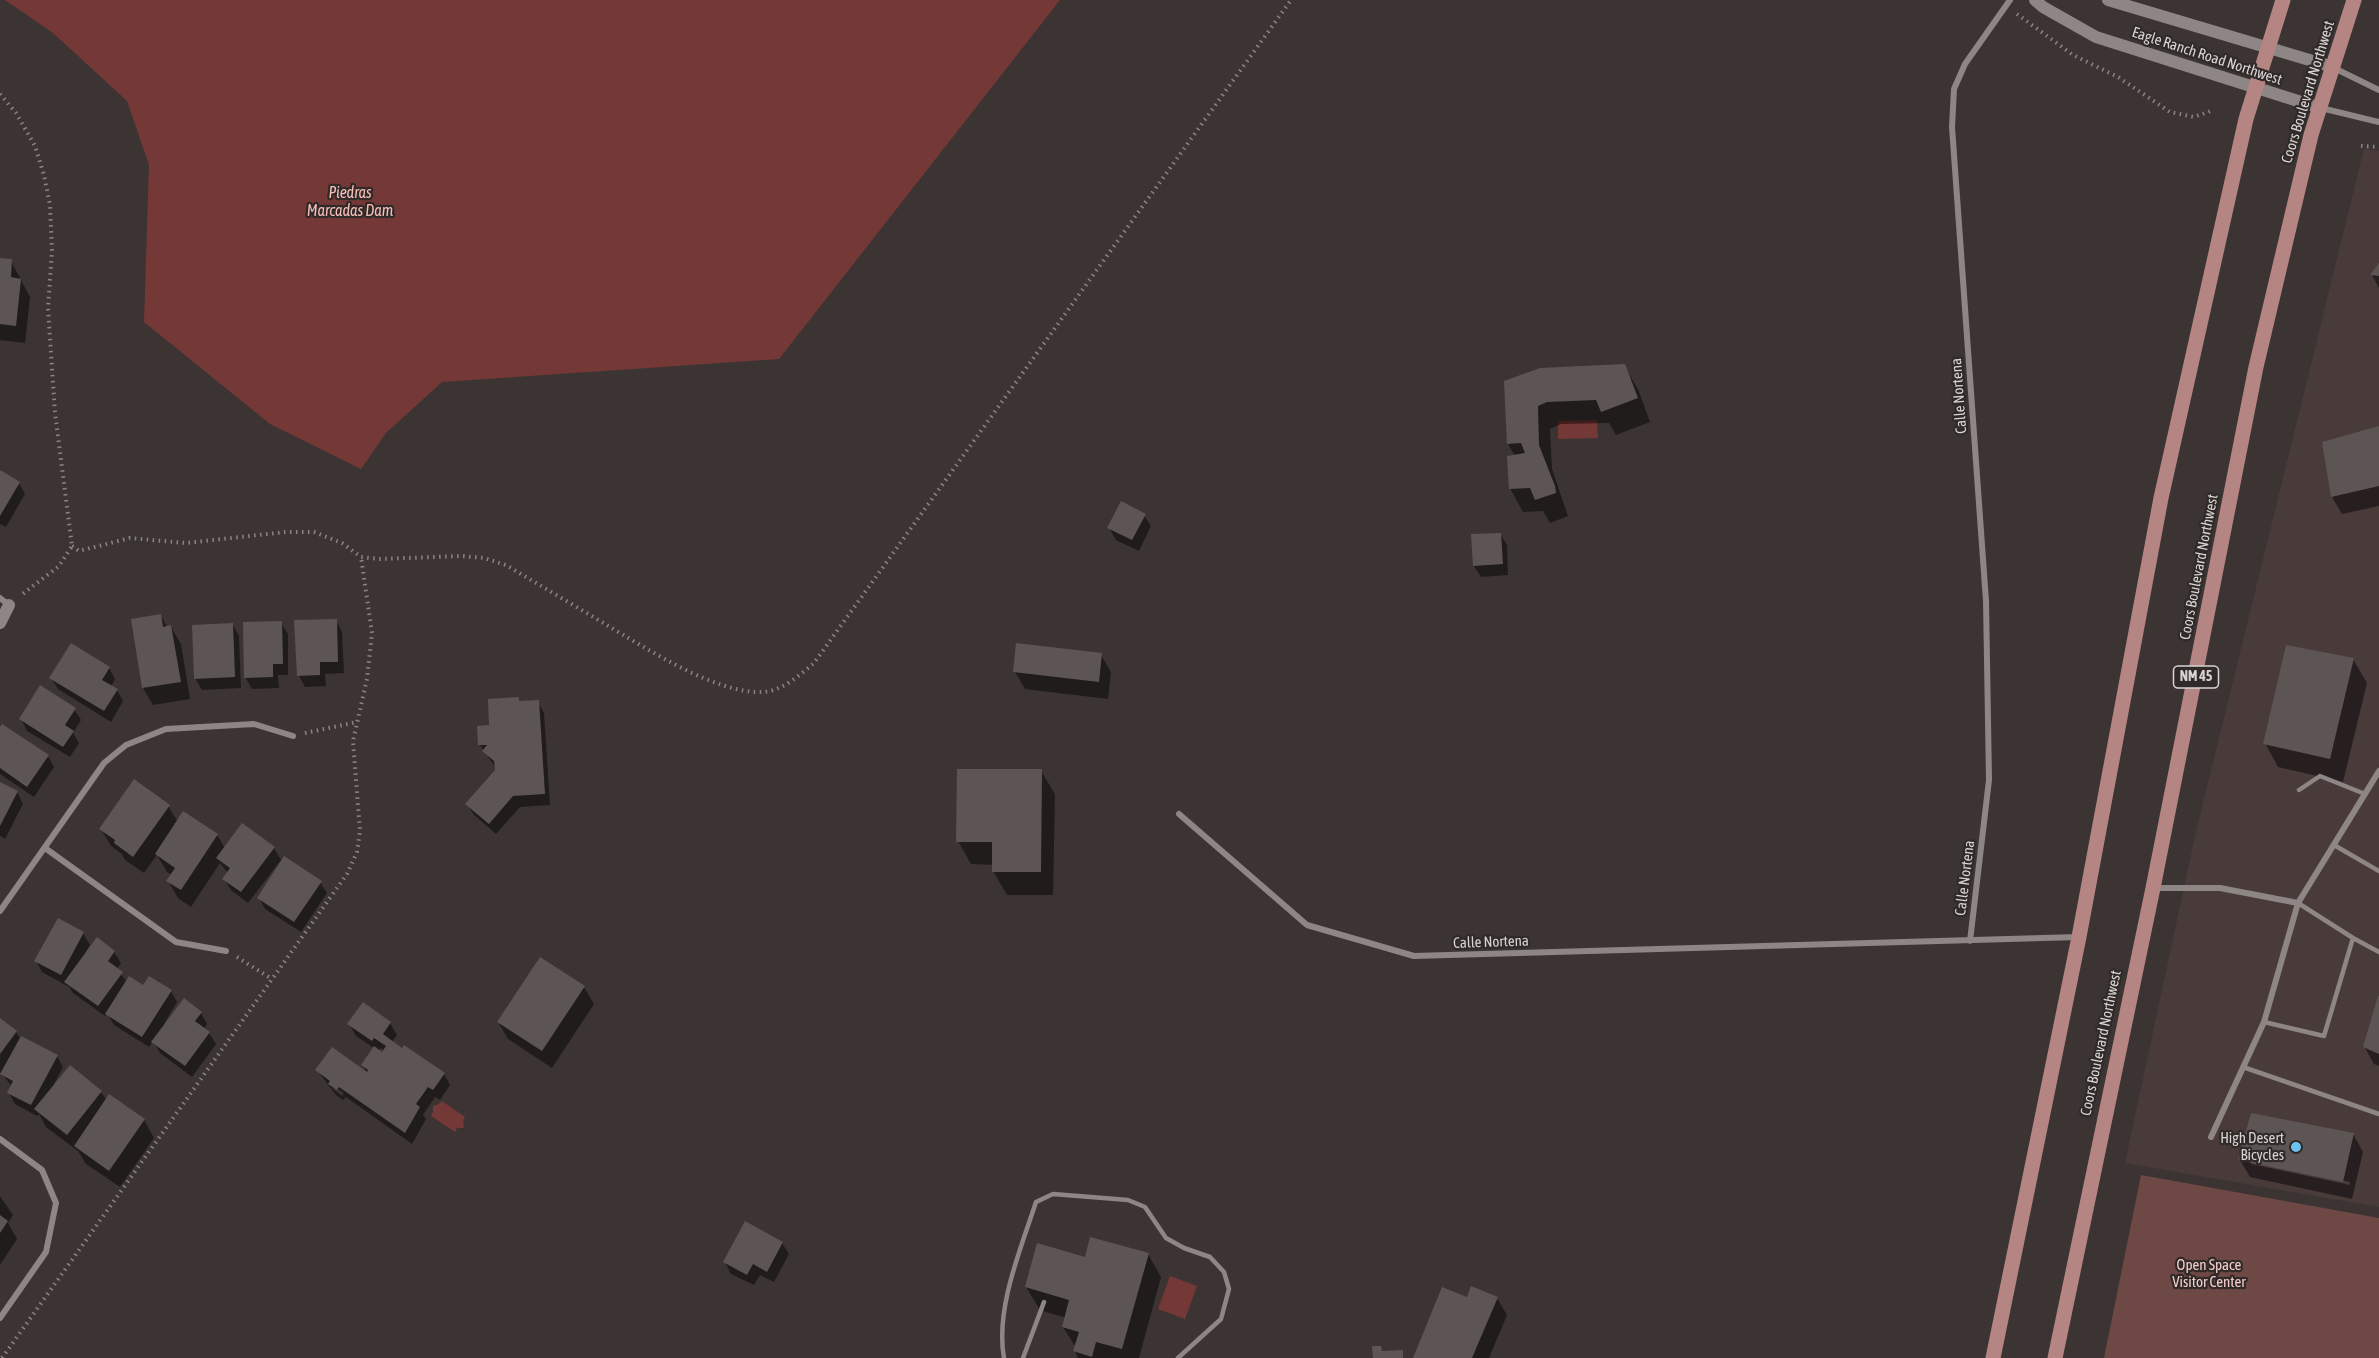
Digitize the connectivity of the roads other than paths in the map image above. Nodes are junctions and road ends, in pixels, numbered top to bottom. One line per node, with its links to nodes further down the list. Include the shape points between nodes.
1 (2035, 0): 8 (street, Eagle Ranch Road Northwest, via 2096,37)
2 (2108, 0): 6 (street, Eagle Ranch Road Northwest)
3 (2283, 0): 6 (main road)
4 (2354, 0): 7 (main road, Coors Boulevard Northwest / NM 45)
5 (2008, 2): 27 (street, Calle Nortena, via 1965,64 1954,89 1952,127 1986,601 1989,780)
6 (2268, 46): 7 (street, Eagle Ranch Road Northwest); 8 (main road)
7 (2333, 67): 9 (street, Eagle Ranch Road Northwest); 10 (main road, Coors Boulevard Northwest / NM 45)
8 (2256, 87): 10 (street, Eagle Ranch Road Northwest); 25 (main road, via 2161,498)
9 (2379, 90)
10 (2320, 108): 11 (street, Eagle Ranch Road Northwest); 22 (main road, Coors Boulevard Northwest / NM 45, via 2256,367)
11 (2379, 122)
12 (4, 602): 13 (street)
13 (0, 623)
14 (293, 736): 20 (street, via 254,724 166,729 126,745 104,763)
15 (2379, 771): 17 (street)
16 (2299, 790): 17 (lane, via 2320,776)
17 (2365, 794): 19 (street)
18 (1179, 814): 27 (street, Calle Nortena, via 1307,925 1414,956)
19 (2334, 845): 21 (lane); 23 (street)
20 (45, 848): 24 (street); 28 (street, via 176,942)
21 (2379, 871)
22 (2153, 888): 23 (street, via 2220,888); 41 (main road, Coors Boulevard Northwest / NM 45)
23 (2298, 903): 26 (lane); 30 (street)
24 (0, 911)
25 (2079, 937): 27 (street); 40 (main road)
26 (2353, 938): 29 (lane); 30 (lane, via 2324,1036)
27 (1970, 941)
28 (226, 951)
29 (2379, 952)
30 (2264, 1022): 31 (street)
31 (2243, 1067): 32 (lane); 33 (street)
32 (2379, 1114)
33 (2211, 1137)
34 (0, 1139): 36 (street, via 42,1170 56,1203 46,1252)
35 (1044, 1302): 38 (lane)
36 (0, 1318)
37 (1004, 1358): 39 (lane, via 1002,1321 1008,1292 1036,1202 1053,1194 1128,1200 1145,1207 1166,1238 1210,1257 1224,1272 1229,1289 1221,1319)
38 (1023, 1358)
39 (1178, 1358)
40 (1993, 1358)
41 (2055, 1358)

